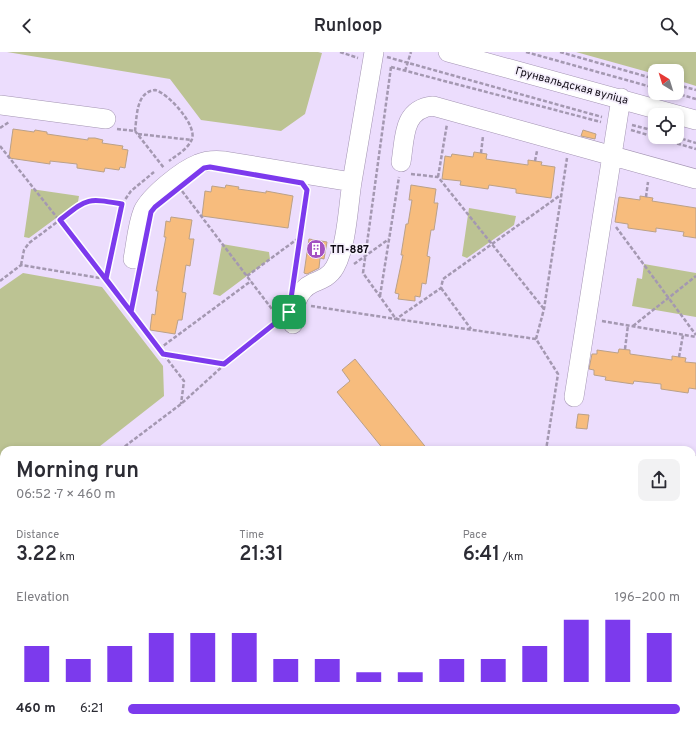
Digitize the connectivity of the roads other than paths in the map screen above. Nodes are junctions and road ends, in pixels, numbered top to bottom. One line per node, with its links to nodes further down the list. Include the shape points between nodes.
1 (448, 52): 3 (street, Грунвальдская вуліца)
2 (373, 56): 10 (street)
3 (621, 98): 6 (street, Грунвальдская вуліца); 7 (street)
4 (0, 105): 5 (street)
5 (106, 119)
6 (696, 120)
7 (611, 154): 8 (street, via 432,106 417,110 411,116); 9 (street); 13 (street)
8 (401, 162)
9 (696, 179)
10 (352, 182): 11 (street, via 225,161 209,160 197,164 157,193 147,205 139,224); 12 (street, via 342,244 335,266 326,278 303,290 296,301)
11 (137, 263)
12 (293, 316)
13 (574, 397)

